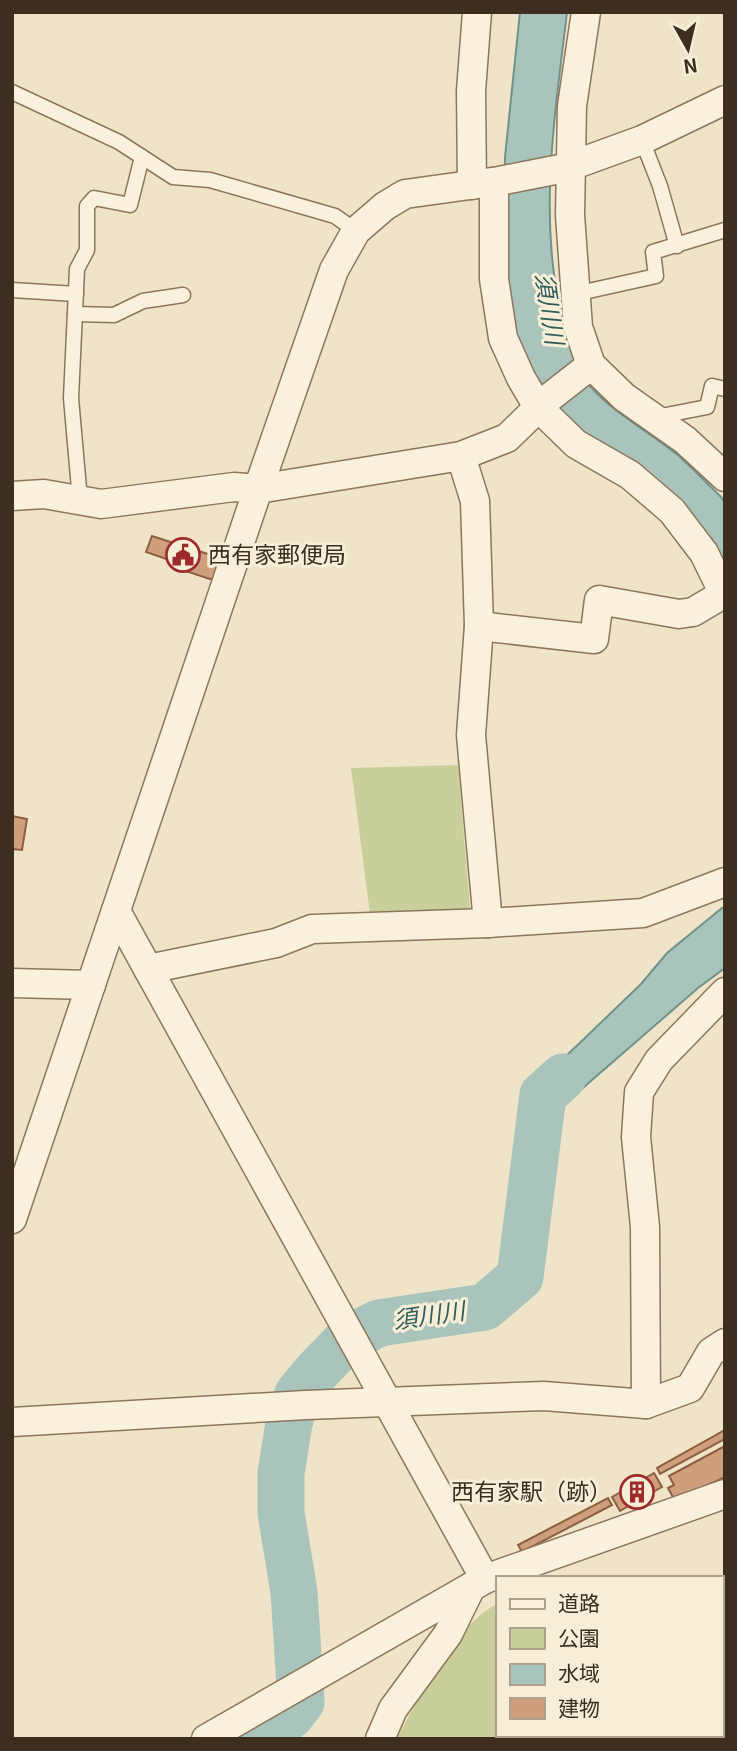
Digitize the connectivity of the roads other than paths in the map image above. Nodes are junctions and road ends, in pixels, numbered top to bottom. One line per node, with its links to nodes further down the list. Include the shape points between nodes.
1 (477, 12): 8 (street, via 471,91)
2 (586, 12): 7 (street)
3 (12, 92): 6 (lane)
4 (725, 100): 5 (street)
5 (642, 140): 7 (street); 11 (lane)
6 (142, 157): 10 (lane, via 173,177 210,180 335,216); 14 (lane, via 130,205 94,198 87,205 87,250 77,269)
7 (568, 167): 8 (street); 13 (street)
8 (488, 183): 10 (street, via 405,194); 19 (street, via 503,338 521,378)
9 (725, 230): 11 (lane)
10 (356, 231): 23 (street, via 334,271)
11 (677, 246): 13 (lane, via 653,252 656,276)
12 (12, 290): 14 (lane)
13 (575, 293): 17 (street)
14 (76, 294): 16 (lane)
15 (183, 295): 16 (lane, via 143,301 114,315)
16 (75, 314): 25 (lane, via 71,398)
17 (588, 367): 19 (street); 20 (street)
18 (725, 389): 20 (lane, via 712,386 707,407)
19 (542, 404): 21 (street, via 507,438); 26 (street, via 576,444 630,475 672,511 704,553)
20 (653, 418): 22 (street)
21 (461, 456): 23 (street); 27 (street, via 475,501)
22 (725, 477)
23 (258, 489): 25 (street, via 234,487 101,504); 29 (street)
24 (12, 496): 25 (street, via 44,494)
25 (80, 500)
26 (724, 594): 27 (street, via 693,612 679,614 599,600 594,639)
27 (479, 626): 30 (street, via 471,735)
28 (725, 882): 30 (street, via 643,913)
29 (116, 911): 31 (street); 33 (street)
30 (488, 923): 31 (street, via 312,929 276,943)
31 (148, 970): 37 (street)
32 (12, 983): 33 (street)
33 (91, 985): 35 (street)
34 (725, 992): 38 (street, via 659,1060 639,1092 636,1137 645,1227)
35 (12, 1219)
36 (725, 1343): 38 (street, via 711,1352 690,1388)
37 (388, 1403): 38 (street, via 544,1396); 39 (street); 43 (street)
38 (646, 1404)
39 (12, 1422)
40 (725, 1494): 41 (street)
41 (497, 1576)
42 (496, 1577): 43 (street)
43 (478, 1583): 44 (street); 45 (street, via 449,1634 393,1709)
44 (206, 1739)
45 (380, 1739)

